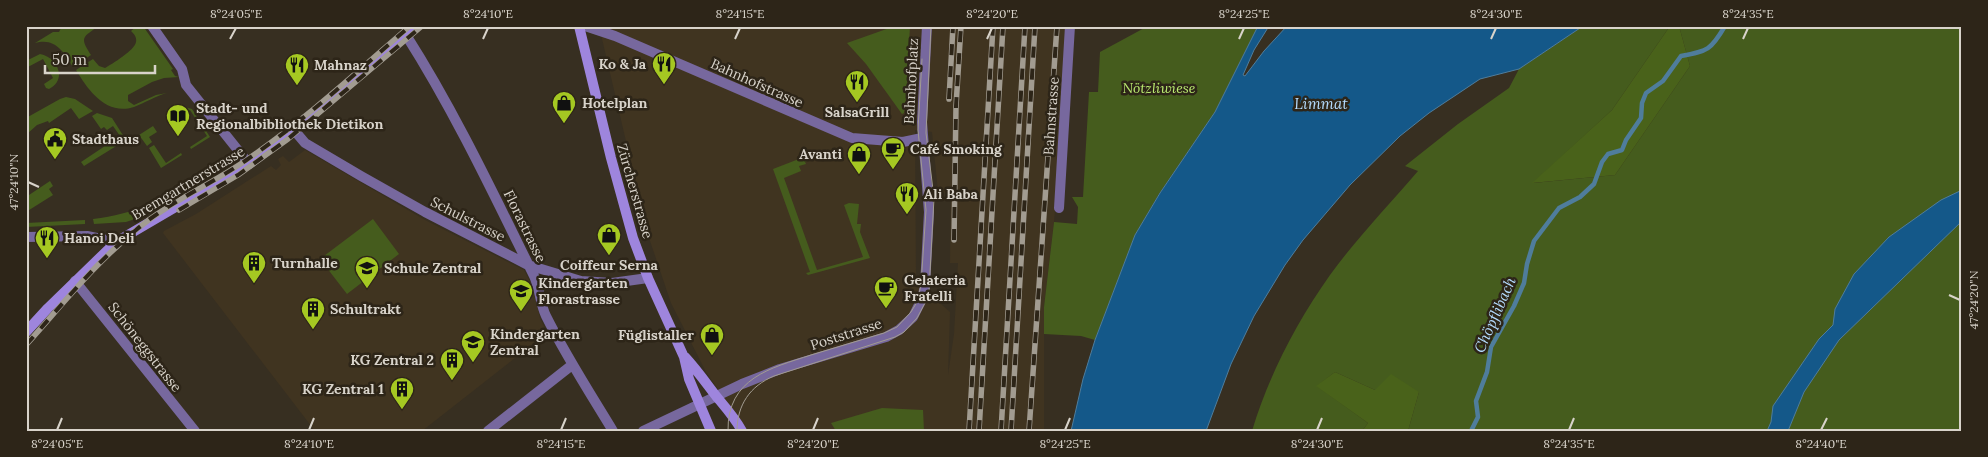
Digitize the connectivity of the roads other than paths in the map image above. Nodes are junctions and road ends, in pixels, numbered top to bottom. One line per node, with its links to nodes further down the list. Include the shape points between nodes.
1 (152, 26): 10 (street, via 182,69 186,85)
2 (417, 26): 7 (main road, Bremgartnerstrasse)
3 (579, 26): 15 (main road, Zürcherstrasse, via 626,216)
4 (585, 26): 9 (street, Bahnhofstrasse, via 852,138 902,142)
5 (927, 26): 9 (street, Bahnhofplatz)
6 (1070, 26): 11 (street, Bahnstrasse)
7 (406, 35): 8 (main road, Bremgartnerstrasse); 14 (street, Florastrasse, via 445,100)
8 (294, 130): 10 (main road, Bremgartnerstrasse); 14 (street, Schulstrasse, via 305,143 425,212)
9 (922, 138): 20 (street, Poststrasse, via 930,212 925,286 913,317 900,330 886,336 780,369)
10 (248, 164): 13 (main road, Bremgartnerstrasse)
11 (1058, 208)
12 (26, 237): 13 (street, via 87,236)
13 (116, 242): 16 (main road, Bremgartnerstrasse)
14 (528, 265): 15 (street, Schulstrasse, via 581,281 612,283); 19 (street, Florastrasse, via 536,279 544,314)
15 (648, 278): 18 (main road, Zürcherstrasse)
16 (75, 281): 17 (main road, Bremgartnerstrasse); 22 (street, Schöneggstrasse)
17 (26, 332)
18 (684, 357): 20 (main road, Zürcherstrasse); 21 (main road, Zürcherstrasse, via 689,380)
19 (572, 365): 23 (street); 24 (street, Florastrasse)
20 (717, 397): 21 (street, Poststrasse); 27 (main road, Zürcherstrasse)
21 (700, 404): 25 (street, Poststrasse); 26 (main road, Zürcherstrasse)
22 (195, 431)
23 (488, 431)
24 (613, 431)
25 (643, 431)
26 (711, 431)
27 (742, 431)

